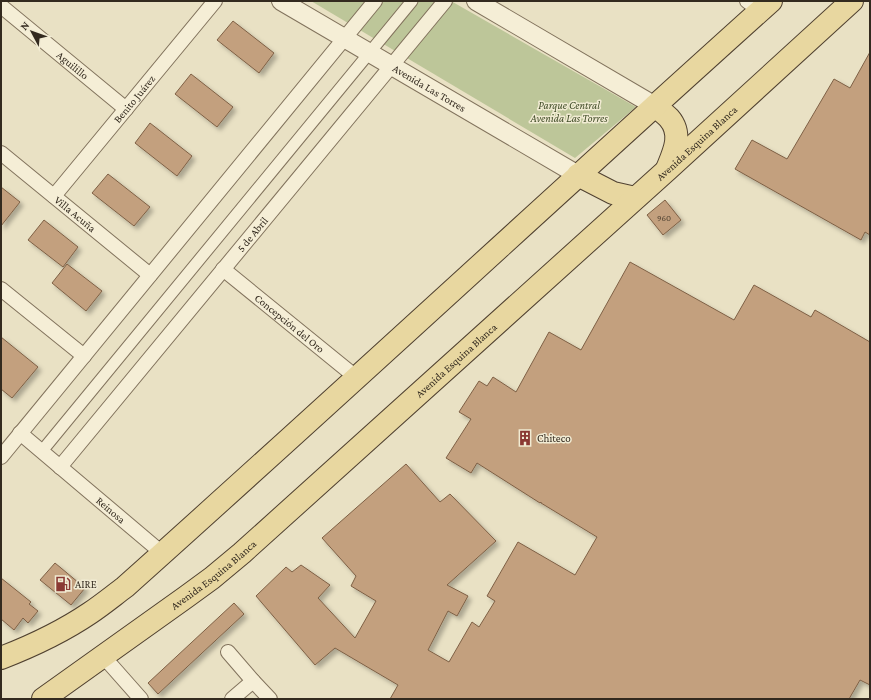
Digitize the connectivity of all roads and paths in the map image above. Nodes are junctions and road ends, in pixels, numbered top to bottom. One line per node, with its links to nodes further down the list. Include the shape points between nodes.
1 (215, 1): 14 (street, Benito Juárez)
2 (281, 1): 10 (street, Avenida Las Torres)
3 (375, 1): 10 (street)
4 (412, 1): 11 (street)
5 (445, 1): 12 (street, 5 de Abril)
6 (476, 1): 13 (street)
7 (852, 1): 16 (main road, Avenida Esquina Blanca)
8 (759, 4): 13 (main road)
9 (1, 6): 14 (street, Aguilillo)
10 (344, 38): 11 (street, Avenida Las Torres); 21 (street)
11 (370, 53): 12 (street, Avenida Las Torres); 26 (street)
12 (391, 66): 17 (street, Avenida Las Torres); 20 (street, 5 de Abril)
13 (655, 106): 16 (main road, via 669,118 676,131 676,144); 17 (main road)
14 (126, 109): 18 (street, Benito Juárez)
15 (1, 153): 18 (street, Villa Acuña)
16 (667, 170): 19 (main road, Avenida Esquina Blanca)
17 (578, 175): 19 (main road, via 608,191); 24 (main road)
18 (54, 196): 21 (street, Villa Acuña)
19 (635, 198): 31 (main road, Avenida Esquina Blanca, via 242,553 212,578)
20 (223, 269): 24 (street, Concepción del Oro); 28 (street, 5 de Abril)
21 (150, 275): 23 (street)
22 (1, 289): 23 (street)
23 (84, 356): 25 (street)
24 (357, 378): 29 (main road)
25 (20, 433): 26 (street, Reinosa); 27 (street)
26 (42, 451): 28 (street, Reinosa)
27 (1, 457)
28 (60, 467): 29 (street, Reinosa)
29 (162, 553): 32 (main road, via 125,587 90,613 53,635)
30 (228, 652): 33 (street)
31 (103, 656): 34 (main road, Avenida Esquina Blanca); 35 (street)
32 (1, 658)
33 (253, 681): 36 (street); 37 (street)
34 (43, 699)
35 (141, 699)
36 (232, 699)
37 (270, 699)

